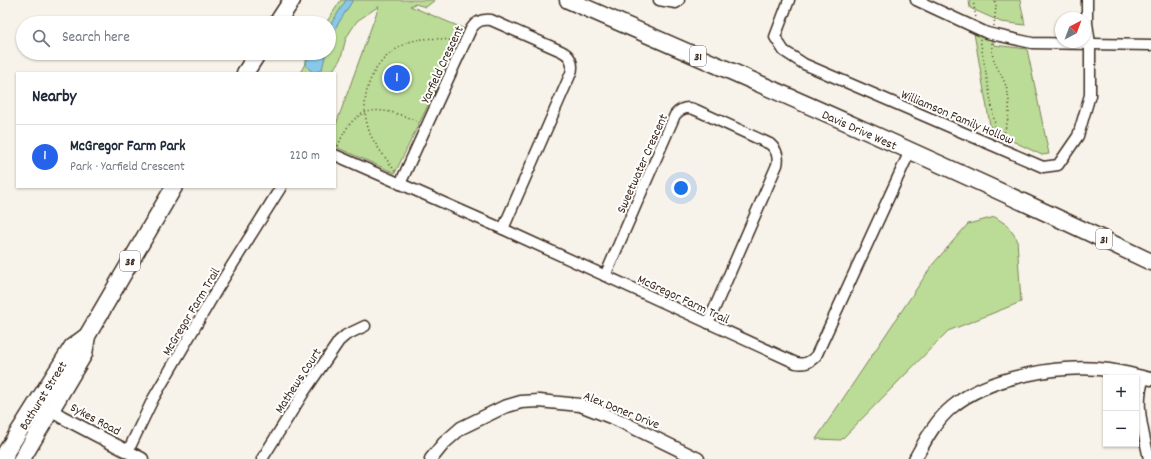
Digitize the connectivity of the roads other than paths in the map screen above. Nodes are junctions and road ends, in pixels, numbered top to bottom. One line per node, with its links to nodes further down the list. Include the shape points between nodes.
1 (292, 0): 9 (main road)
2 (568, 0): 16 (main road, Davis Drive West / 31)
3 (659, 0): 4 (street, via 676,3)
4 (679, 0)
5 (789, 0): 13 (street, Williamson Family Hollow, via 775,37 784,51 804,64 1043,167 1058,165 1078,136 1090,95)
6 (916, 0): 10 (street, via 993,34 1032,43)
7 (1087, 0): 8 (street, Williamson Family Hollow)
8 (1087, 12)
9 (282, 16)
10 (1055, 43)
11 (1091, 44): 12 (street)
12 (1151, 45)
13 (1090, 48)
14 (253, 60): 15 (main road)
15 (246, 72)
16 (910, 151): 22 (main road, Davis Drive West / 31); 24 (street, McGregor Farm Trail, via 813,360 805,364 796,363)
17 (336, 155): 18 (street, McGregor Farm Trail)
18 (400, 182): 21 (street, McGregor Farm Trail); 21 (street, Yarfield Crescent, via 474,24 481,20 489,20 564,52 572,62 572,73)
19 (173, 188): 27 (main road, Bathurst Street / 38, via 87,336 84,354)
20 (280, 188): 29 (street, McGregor Farm Trail, via 157,392)
21 (503, 229): 23 (street, McGregor Farm Trail)
22 (1151, 262)
23 (605, 276): 24 (street, McGregor Farm Trail); 24 (street, Sweetwater Crescent, via 675,115 683,109 693,108 770,144 778,157 777,165)
24 (708, 323)
25 (365, 326): 33 (street, Mathews Court, via 338,341)
26 (1147, 378): 28 (street, via 1140,386 1139,402); 36 (street, via 1109,370 1067,368 1031,373 995,384 952,407 933,427)
27 (45, 406): 29 (street, Sykes Road); 30 (main road, Bathurst Street / 38, via 6,452); 31 (main road, Bathurst Street / 38)
28 (1147, 430): 37 (street)
29 (128, 451): 32 (street, Sykes Road)
30 (5, 459)
31 (22, 459)
32 (142, 459)
33 (262, 459)
34 (431, 459): 35 (street, Alex Doner Drive, via 461,428 504,407 521,402 539,401 580,405 618,420)
35 (698, 459)
36 (915, 459)
37 (1149, 459)

